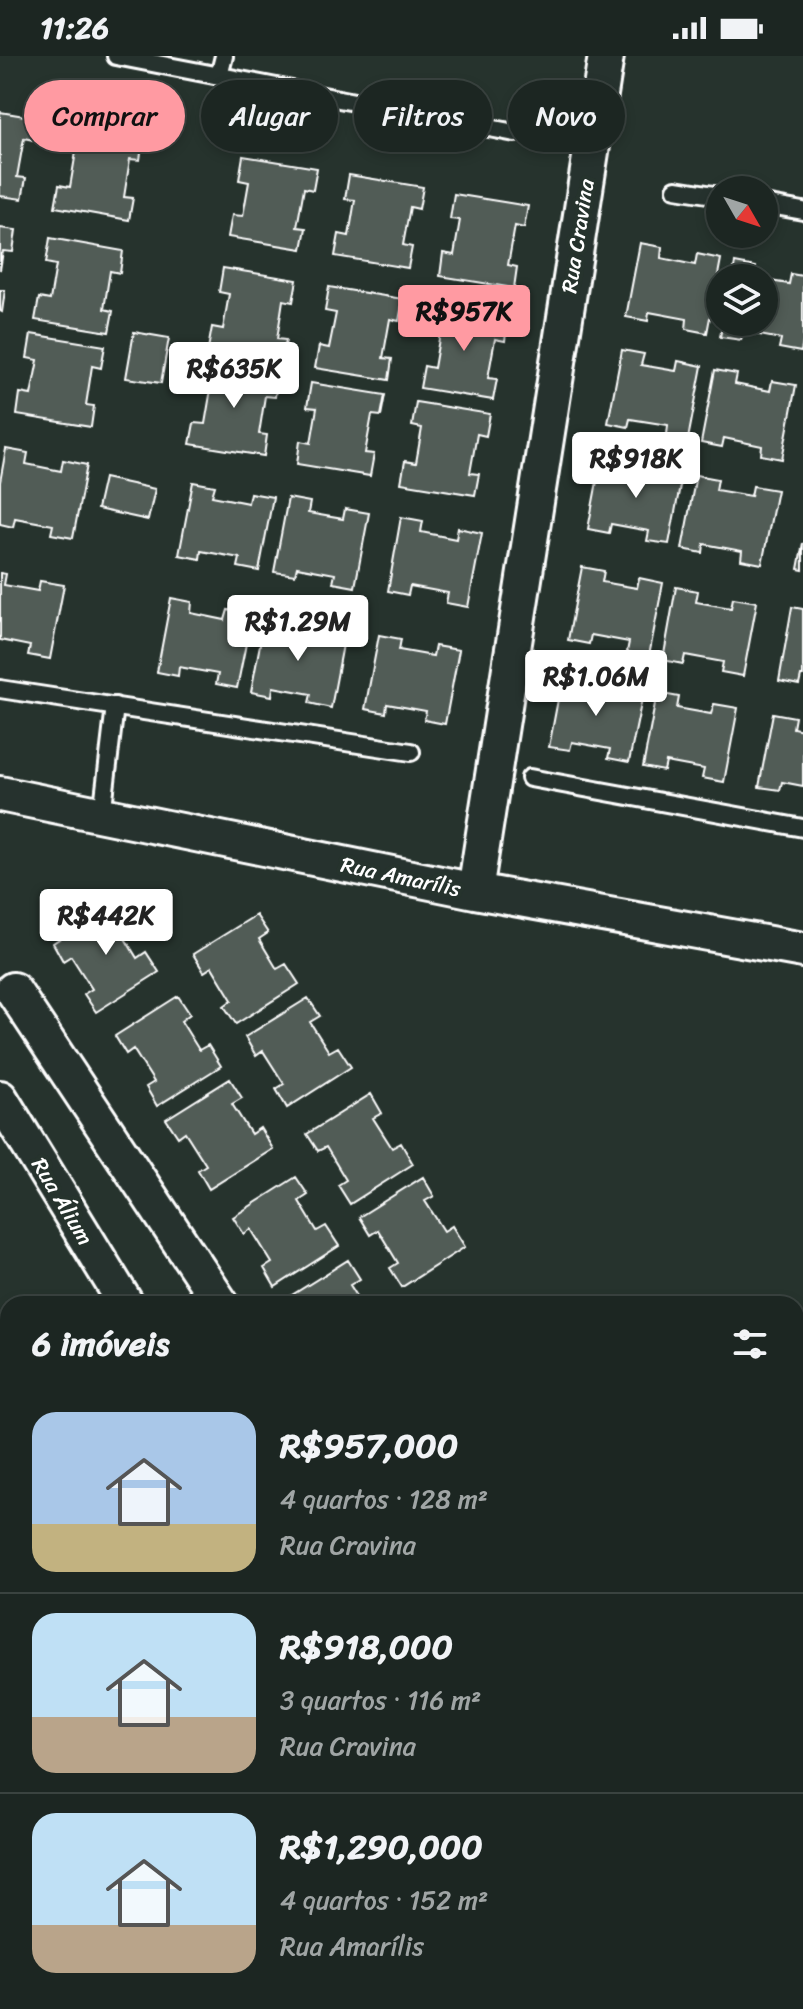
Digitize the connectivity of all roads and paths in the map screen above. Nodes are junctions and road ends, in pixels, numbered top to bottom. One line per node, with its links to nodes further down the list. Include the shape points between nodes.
1 (116, 56): 4 (lane)
2 (224, 56): 4 (lane)
3 (606, 56): 17 (street, Rua Cravina)
4 (219, 76): 5 (lane)
5 (508, 132)
6 (676, 189): 7 (lane)
7 (706, 194)
8 (778, 207): 9 (lane)
9 (803, 211)
10 (0, 689): 11 (lane)
11 (115, 706): 12 (lane); 15 (lane)
12 (411, 752)
13 (530, 778): 16 (lane)
14 (0, 794): 15 (street, Rua Amarílis)
15 (102, 815): 17 (street, Rua Amarílis)
16 (803, 828)
17 (475, 891): 18 (street, Rua Amarílis)
18 (803, 950)
19 (13, 990): 22 (street)
20 (0, 1098): 21 (street, Rua Álium)
21 (121, 1296)
22 (216, 1296)

